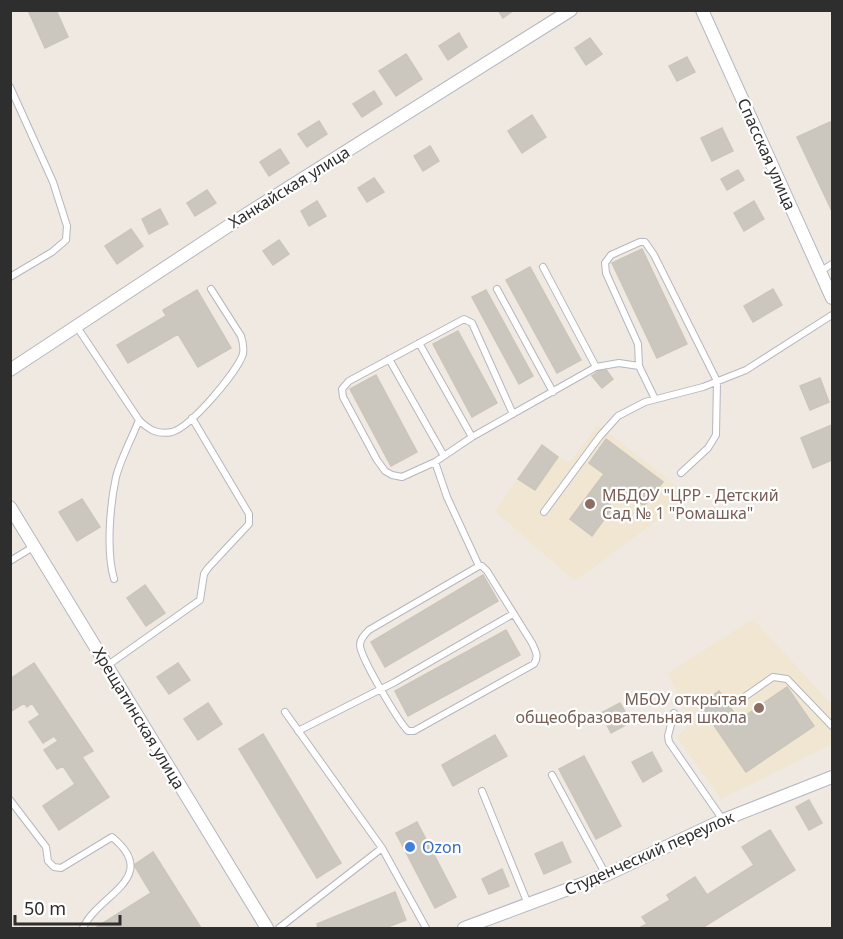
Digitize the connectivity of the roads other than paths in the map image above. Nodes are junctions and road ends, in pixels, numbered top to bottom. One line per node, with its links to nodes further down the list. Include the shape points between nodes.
1 (571, 10): 12 (street, Ханкайская улица, via 245,215)
2 (702, 10): 6 (street, Спасская улица)
3 (10, 87): 7 (lane, via 53,182 67,226 66,240)
4 (832, 264): 6 (lane)
5 (543, 267): 16 (lane)
6 (820, 271): 10 (street, Спасская улица)
7 (10, 277)
8 (211, 289): 22 (lane, via 241,336 243,355 213,398)
9 (497, 289): 19 (lane)
10 (832, 298)
11 (832, 315): 18 (lane, via 746,370)
12 (77, 327): 17 (street, Ханкайская улица); 23 (lane)
13 (419, 343): 14 (lane); 21 (lane, via 459,321 469,321); 24 (lane)
14 (389, 360): 25 (lane); 26 (lane, via 349,381 342,389 343,397 385,471 402,477)
15 (639, 366): 16 (lane, via 619,363); 18 (lane, via 638,344 605,263 611,255 645,242); 20 (lane)
16 (596, 367): 19 (lane)
17 (10, 370)
18 (717, 381): 20 (lane); 27 (lane, via 716,435)
19 (553, 392): 21 (lane)
20 (655, 399): 29 (lane, via 618,416 609,425)
21 (513, 414): 24 (lane)
22 (192, 418): 23 (lane, via 174,431 161,433); 35 (lane, via 249,514 249,524 204,574 200,600)
23 (139, 420): 33 (lane, via 117,476 110,532)
24 (472, 437): 25 (lane)
25 (444, 456): 26 (lane)
26 (435, 462): 32 (lane)
27 (681, 473)
28 (12, 511): 30 (street, Хрещатинская улица)
29 (544, 512)
30 (33, 547): 31 (lane); 35 (street, Хрещатинская улица)
31 (10, 561)
32 (479, 566): 34 (lane, via 487,571); 36 (lane, via 363,636 362,655)
33 (114, 579)
34 (513, 614): 36 (lane); 36 (lane, via 538,656 534,664 414,731 404,726)
35 (108, 665): 51 (street, Хрещатинская улица)
36 (381, 688): 41 (lane)
37 (743, 698): 40 (lane, via 773,677 787,679)
38 (285, 712): 41 (lane)
39 (674, 713): 46 (lane, via 669,742)
40 (832, 726)
41 (298, 731): 47 (lane)
42 (552, 775): 48 (lane)
43 (832, 777): 46 (street, Студенческий переулок)
44 (482, 791): 49 (lane)
45 (10, 800): 50 (lane, via 46,847 48,861 54,867 61,868 112,837 129,857 130,868 123,885 87,919)
46 (723, 820): 48 (street, Студенческий переулок)
47 (382, 848): 52 (lane); 53 (lane)
48 (606, 875): 49 (street, Студенческий переулок)
49 (528, 904): 54 (street, Студенческий переулок)
50 (83, 928)
51 (267, 928)
52 (279, 928)
53 (426, 928)
54 (464, 928)

